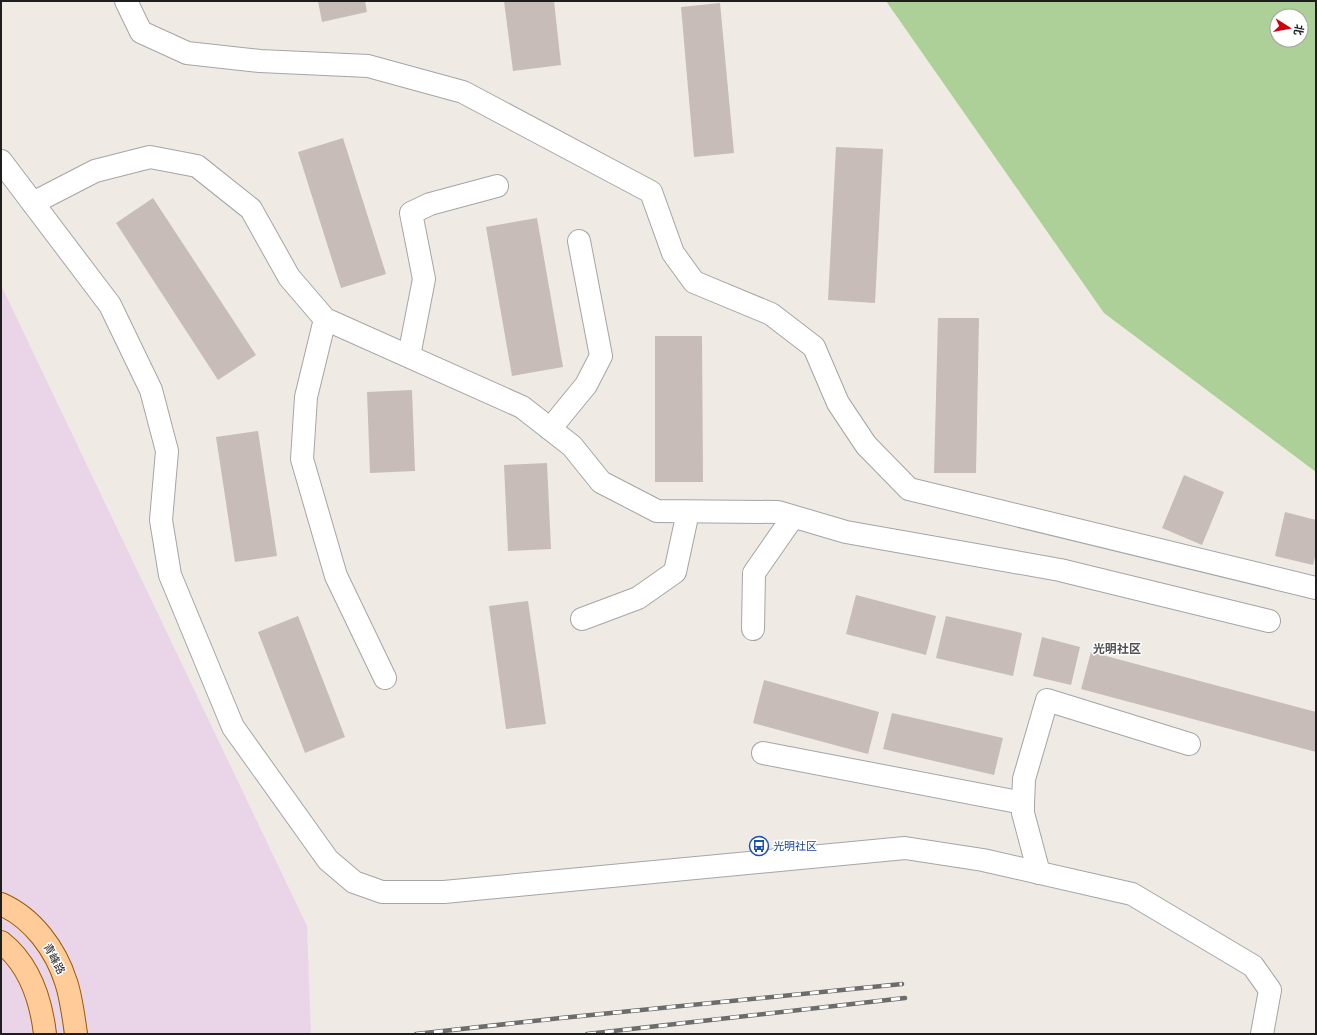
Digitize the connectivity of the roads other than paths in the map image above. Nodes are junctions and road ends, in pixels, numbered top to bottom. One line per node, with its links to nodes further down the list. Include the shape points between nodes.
1 (126, 1): 11 (street, via 141,32 187,53 260,62 368,66 463,92 651,192 673,253 694,282 771,314 814,347 838,403 866,445 909,489)
2 (1, 161): 4 (street)
3 (497, 186): 7 (street, via 430,204 411,213 424,279)
4 (33, 203): 6 (street, via 95,171 150,157 197,166 251,208 289,277); 19 (street, via 110,305 151,390 167,451 161,520 170,575 233,727 328,860 354,882 382,892 444,892 906,848 983,860)
5 (579, 242): 8 (street, via 601,356 586,385)
6 (325, 319): 7 (street); 15 (street, via 306,397 302,459 336,576)
7 (409, 356): 8 (street, via 522,407)
8 (550, 429): 9 (street, via 572,446 601,482 657,511)
9 (688, 512): 10 (street, via 778,512); 12 (street, via 675,572 638,598)
10 (794, 517): 13 (street, via 846,532 1060,570); 14 (street, via 754,573)
11 (1316, 588)
12 (582, 619)
13 (1269, 621)
14 (753, 629)
15 (384, 678)
16 (1189, 744): 18 (street, via 1047,700 1024,779)
17 (763, 753): 18 (street)
18 (1023, 803): 19 (street, via 1022,813)
19 (1039, 873): 24 (street, via 1132,894 1253,966 1270,990)
20 (1, 904): 23 (main road, 青峰路, via 29,922 51,949 67,983)
21 (1, 942): 22 (main road, via 12,951 36,990)
22 (45, 1034)
23 (76, 1034)
24 (1262, 1034)

